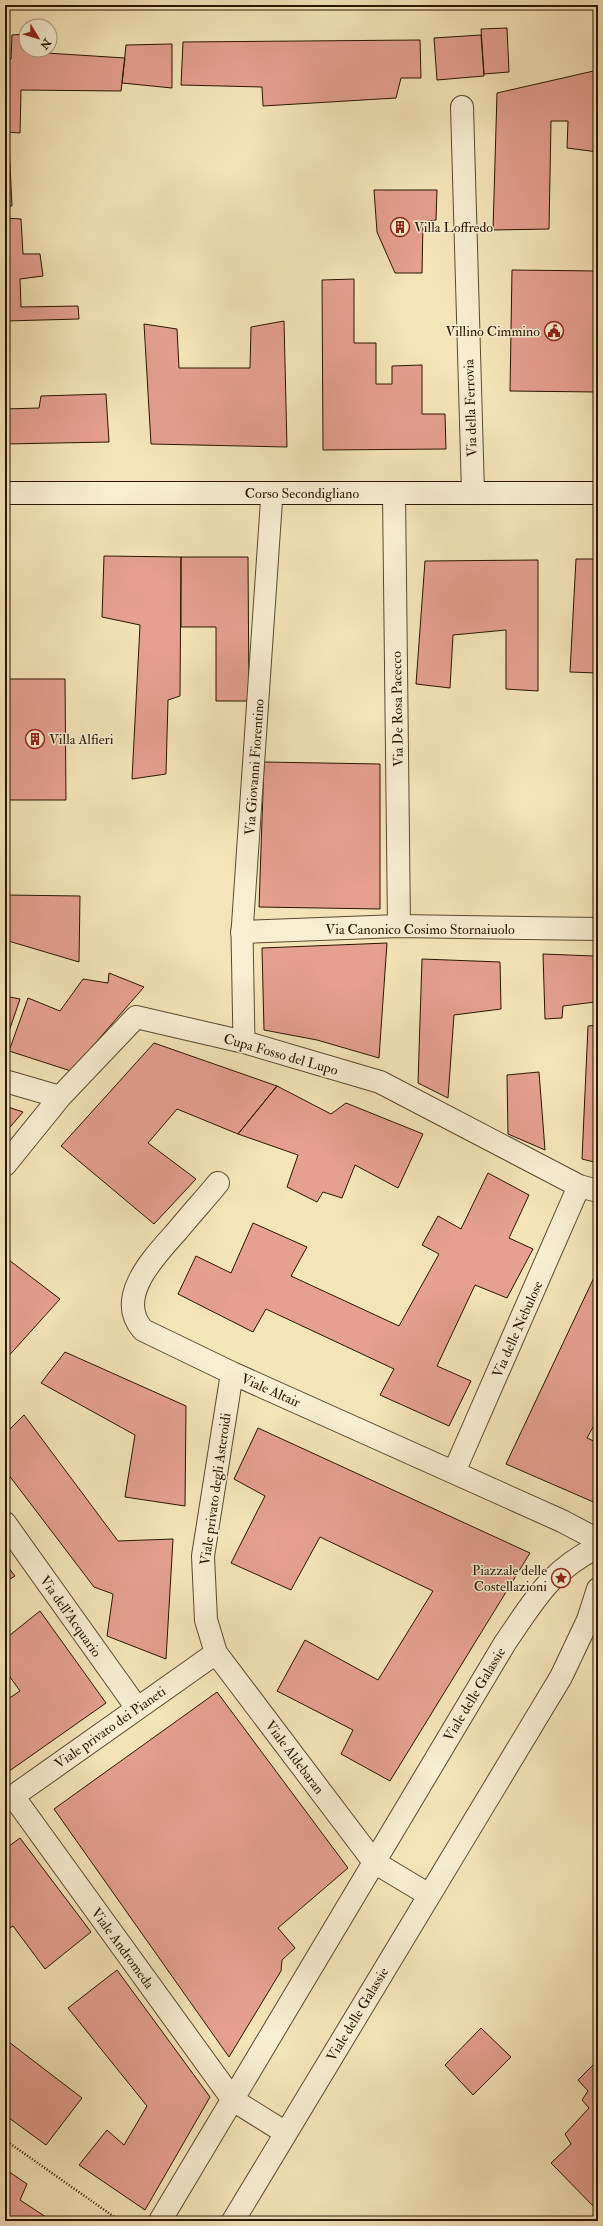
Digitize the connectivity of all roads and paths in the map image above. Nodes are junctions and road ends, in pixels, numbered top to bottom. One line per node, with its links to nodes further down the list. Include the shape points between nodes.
1 (462, 107): 2 (street, Via della Ferrovia)
2 (473, 492): 5 (street, Corso Secondigliano); 6 (street, Corso Secondigliano)
3 (5, 493): 4 (street, Corso Secondigliano)
4 (272, 493): 5 (street, Corso Secondigliano); 9 (street, Via Giovanni Fiorentino)
5 (394, 493): 7 (street, Via De Rosa Pacecco)
6 (598, 493)
7 (399, 926): 8 (street, Via Canonico Cosimo Stornaiuolo); 9 (street, Via Canonico Cosimo Stornaiuolo)
8 (598, 929)
9 (242, 932): 10 (street, Via Giovanni Fiorentino)
10 (244, 1042): 12 (street, Cupa Fosso del Lupo, via 136,1017); 15 (street, Cupa Fosso del Lupo, via 380,1082)
11 (5, 1081): 12 (street)
12 (60, 1097): 13 (street, Cupa Fosso del Lupo)
13 (5, 1165)
14 (218, 1183): 16 (street, Viale Altair, via 149,1263 138,1282 134,1304 137,1321 143,1330)
15 (589, 1189): 17 (street, Via delle Nebulose)
16 (232, 1373): 17 (street, Viale Altair); 23 (street, Viale privato degli Asteroidi, via 203,1556 206,1620)
17 (454, 1472): 19 (street, Viale Altair)
18 (5, 1523): 25 (street, Via dell'Acquario)
19 (598, 1540)
20 (598, 1547): 27 (street, Viale delle Galassie, via 561,1571 537,1594)
21 (598, 1589): 24 (street, Viale delle Galassie, via 588,1620)
22 (598, 1626): 24 (street, Viale delle Galassie)
23 (216, 1653): 25 (street, Viale privato dei Pianeti); 27 (street, Viale Aldebaran)
24 (570, 1659): 28 (street, Viale delle Galassie)
25 (137, 1708): 26 (street, Viale privato dei Pianeti)
26 (9, 1799): 29 (street, Viale Andromeda)
27 (374, 1862): 28 (street); 29 (street, Viale delle Galassie)
28 (429, 1895): 30 (street, Viale delle Galassie)
29 (233, 2100): 30 (street); 33 (street, Viale delle Galassie)
30 (286, 2133): 34 (street, Viale delle Galassie)
31 (5, 2140): 32 (path)
32 (120, 2221)
33 (160, 2221)
34 (233, 2221)

